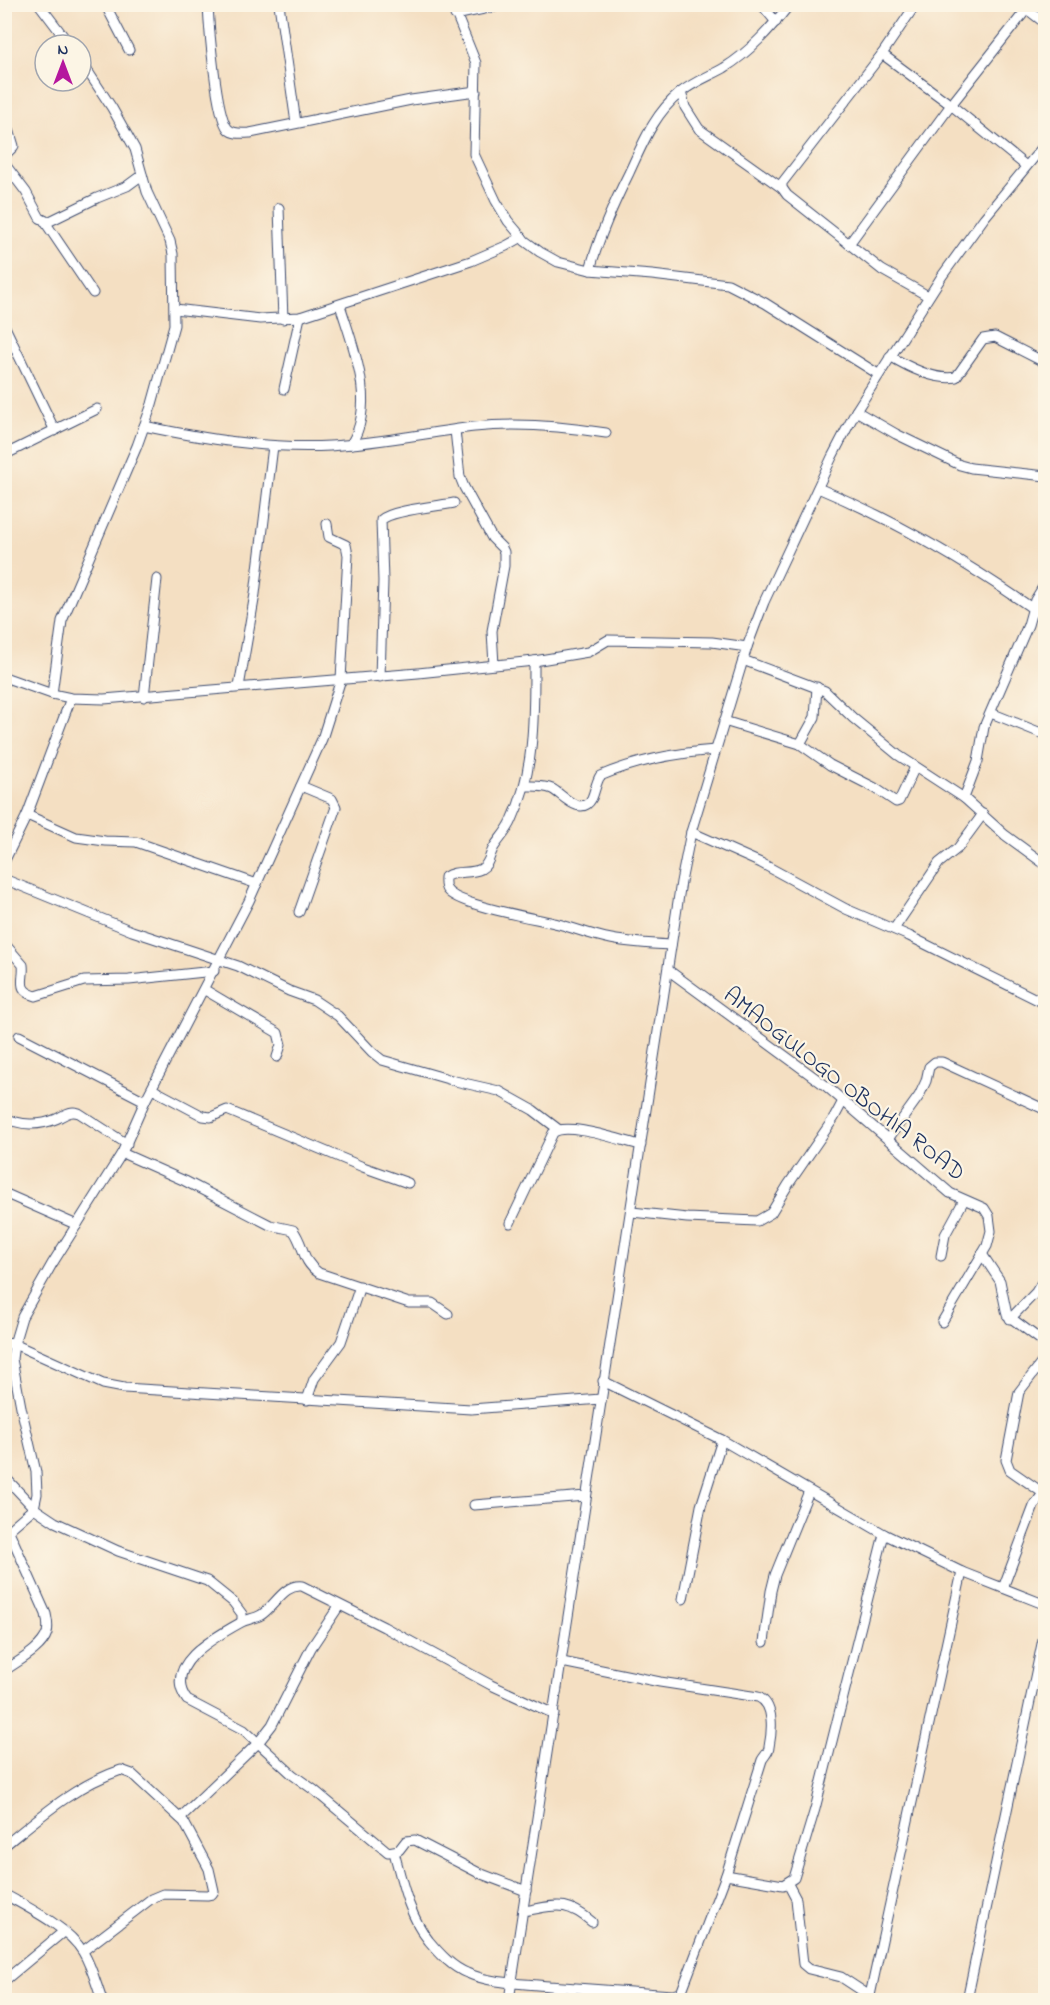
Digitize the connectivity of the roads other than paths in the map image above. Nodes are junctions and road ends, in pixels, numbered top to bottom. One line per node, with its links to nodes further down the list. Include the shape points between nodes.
1 (39, 4): 14 (street)
2 (105, 4): 15 (street)
3 (208, 4): 22 (street, via 218,93 226,126 232,132 250,133)
4 (279, 4): 22 (street)
5 (452, 4): 11 (street)
6 (508, 4): 11 (street)
7 (761, 4): 12 (street)
8 (790, 4): 12 (street)
9 (916, 4): 16 (street)
10 (1023, 7): 13 (street); 20 (street)
11 (455, 15): 18 (street, via 476,63)
12 (776, 22): 19 (street, via 739,57)
13 (1046, 24)
14 (61, 33)
15 (129, 50)
16 (882, 54): 20 (street); 28 (street)
17 (93, 80): 27 (street, via 135,149)
18 (476, 91): 22 (street); 31 (street, via 474,154 496,201)
19 (681, 92): 28 (street, via 699,129); 33 (street, via 664,108 644,139 600,233)
20 (951, 105): 26 (street); 32 (street)
21 (4, 113): 24 (street, via 14,146)
22 (296, 123)
23 (1046, 143): 26 (street)
24 (4, 156)
25 (4, 163): 30 (street)
26 (1026, 166): 35 (street)
27 (142, 175): 30 (street, via 127,186); 37 (street, via 172,248)
28 (782, 188): 32 (street)
29 (279, 208): 39 (street)
30 (45, 222): 34 (street)
31 (522, 237): 33 (street, via 558,261); 36 (street, via 491,254)
32 (849, 244): 35 (street, via 893,278)
33 (590, 270): 43 (street, via 728,284)
34 (93, 293)
35 (928, 296): 41 (street)
36 (340, 305): 38 (street); 51 (street, via 357,364 363,413)
37 (175, 309): 39 (street); 47 (street, via 173,333)
38 (300, 317): 39 (street); 44 (street)
39 (283, 319)
40 (4, 325): 49 (street)
41 (890, 356): 42 (street, via 929,374 956,377 983,339 995,337); 43 (street)
42 (1046, 363)
43 (878, 374): 46 (street)
44 (284, 389)
45 (97, 409): 49 (street)
46 (856, 411): 54 (street, via 960,465); 55 (street)
47 (144, 426): 52 (street); 71 (street, via 62,621)
48 (455, 430): 50 (street, via 543,425); 51 (street); 65 (street, via 464,487 504,552 492,631)
49 (55, 431): 53 (street)
50 (606, 433)
51 (351, 444): 52 (street)
52 (273, 446): 69 (street)
53 (4, 455)
54 (1046, 476)
55 (818, 488): 60 (street, via 925,541); 62 (street)
56 (454, 503): 67 (street, via 395,513 381,520)
57 (327, 524): 68 (street, via 329,537 348,549)
58 (157, 579): 72 (street)
59 (1046, 582): 60 (street)
60 (1033, 609): 61 (street); 74 (street)
61 (1046, 618)
62 (747, 647): 63 (street); 64 (street, via 712,642 608,640 588,652)
63 (743, 660): 70 (street); 75 (street)
64 (534, 661): 65 (street); 81 (street, via 532,729)
65 (494, 665): 67 (street)
66 (4, 677): 71 (street)
67 (380, 677): 68 (street)
68 (341, 680): 69 (street); 80 (street)
69 (239, 687): 72 (street)
70 (817, 687): 77 (street, via 815,717); 79 (street)
71 (51, 694): 73 (street)
72 (144, 697): 73 (street)
73 (70, 698): 84 (street)
74 (991, 713): 76 (street); 82 (street)
75 (724, 721): 77 (street); 78 (street)
76 (1046, 735)
77 (800, 744): 79 (street, via 896,802)
78 (715, 750): 81 (street, via 613,770 600,776 591,799 580,805 564,800 549,787); 85 (street)
79 (915, 766): 82 (street)
80 (301, 786): 89 (street); 90 (street, via 332,799 336,807)
81 (524, 786): 93 (street, via 512,820 491,852 489,863 481,869 452,872 445,877 447,890 491,909 600,937)
82 (964, 798): 83 (street)
83 (983, 814): 87 (street); 91 (street, via 958,848 939,863)
84 (27, 816): 86 (street); 89 (street, via 76,837 136,842)
85 (691, 832): 91 (street); 93 (street)
86 (4, 862)
87 (1046, 865)
88 (4, 879): 94 (street, via 132,931)
89 (256, 884): 94 (street)
90 (299, 912)
91 (894, 929): 98 (street)
92 (4, 943): 96 (street, via 23,965 23,987 36,996 84,981)
93 (671, 945): 95 (street)
94 (220, 960): 96 (street); 106 (street, via 314,1000 338,1016 382,1060 499,1091)
95 (668, 970): 103 (street, AMAOGULOGO OBOHIA ROAD); 109 (street)
96 (214, 971): 97 (street)
97 (205, 990): 100 (street, via 278,1032 281,1045); 101 (street)
98 (1046, 1004)
99 (19, 1036): 102 (street)
100 (277, 1057)
101 (152, 1089): 102 (street); 111 (street, via 203,1116 227,1110)
102 (145, 1101): 108 (street)
103 (843, 1101): 107 (street, AMAOGULOGO OBOHIA ROAD); 114 (street, via 764,1219 687,1218)
104 (1046, 1110): 107 (street, via 971,1074 935,1062 929,1067 919,1096)
105 (4, 1117): 108 (street, via 40,1124 73,1111)
106 (558, 1129): 109 (street); 115 (street)
107 (888, 1139): 113 (street, AMAOGULOGO OBOHIA ROAD, via 943,1188)
108 (127, 1144): 110 (street)
109 (641, 1145): 114 (street)
110 (122, 1153): 116 (street); 120 (street, via 270,1226 292,1230 310,1267)
111 (408, 1183)
112 (4, 1193): 116 (street)
113 (964, 1200): 117 (street, AMAOGULOGO OBOHIA ROAD, via 984,1208 989,1216 991,1231); 118 (street, via 945,1235)
114 (632, 1212): 127 (street)
115 (510, 1223)
116 (77, 1225): 124 (street)
117 (982, 1254): 122 (street, via 1000,1281); 123 (street, AMAOGULOGO OBOHIA ROAD)
118 (941, 1256)
119 (1046, 1276): 122 (street)
120 (360, 1286): 121 (street, via 409,1303 432,1303); 129 (street, via 341,1342 314,1379)
121 (448, 1314)
122 (1010, 1319): 125 (street)
123 (942, 1322)
124 (9, 1344): 129 (street, via 103,1384 124,1388); 136 (street, via 36,1472)
125 (1046, 1344)
126 (1046, 1357): 133 (street, via 1019,1392 1006,1460 1010,1470)
127 (603, 1381): 128 (street); 130 (street)
128 (601, 1399): 129 (street, via 471,1409); 134 (street)
129 (307, 1400)
130 (722, 1440): 132 (street); 141 (street, via 701,1506)
131 (4, 1476): 136 (street)
132 (809, 1491): 138 (street); 146 (street, via 775,1575)
133 (1044, 1491): 140 (street)
134 (586, 1496): 135 (street); 147 (street)
135 (474, 1505)
136 (34, 1508): 137 (street); 144 (street, via 118,1551 207,1581 233,1602)
137 (7, 1533): 148 (street, via 46,1614 48,1626 35,1648)
138 (884, 1534): 139 (street); 155 (street, via 815,1809 794,1878)
139 (962, 1572): 140 (street); 164 (street)
140 (1003, 1588): 142 (street)
141 (683, 1599)
142 (1046, 1605)
143 (339, 1606): 144 (street, via 297,1586 264,1613); 149 (street); 150 (street)
144 (242, 1621): 150 (street, via 191,1658 179,1683 187,1700 244,1731)
145 (1046, 1625): 167 (street)
146 (764, 1642)
147 (561, 1662): 149 (street); 154 (street, via 763,1699 771,1715 770,1747 758,1771)
148 (4, 1671)
149 (554, 1714): 156 (street)
150 (258, 1743): 151 (street); 153 (street, via 384,1849)
151 (180, 1818): 152 (street, via 132,1774 121,1770 65,1798); 161 (street, via 209,1869 212,1894 163,1894 151,1899)
152 (4, 1846)
153 (394, 1852): 156 (street, via 406,1840 415,1840 479,1873); 163 (street, via 410,1906 428,1940 466,1973)
154 (726, 1875): 155 (street); 163 (street, via 681,1993)
155 (788, 1884): 164 (street, via 796,1899 803,1964 841,1977)
156 (526, 1891): 158 (street)
157 (4, 1894): 160 (street)
158 (523, 1911): 159 (street, via 566,1906); 163 (street)
159 (592, 1922)
160 (63, 1932): 161 (street); 162 (street)
161 (82, 1951): 165 (street)
162 (4, 1981)
163 (512, 1983): 166 (street)
164 (870, 1998)
165 (102, 2001)
166 (509, 2001)
167 (967, 2001)

